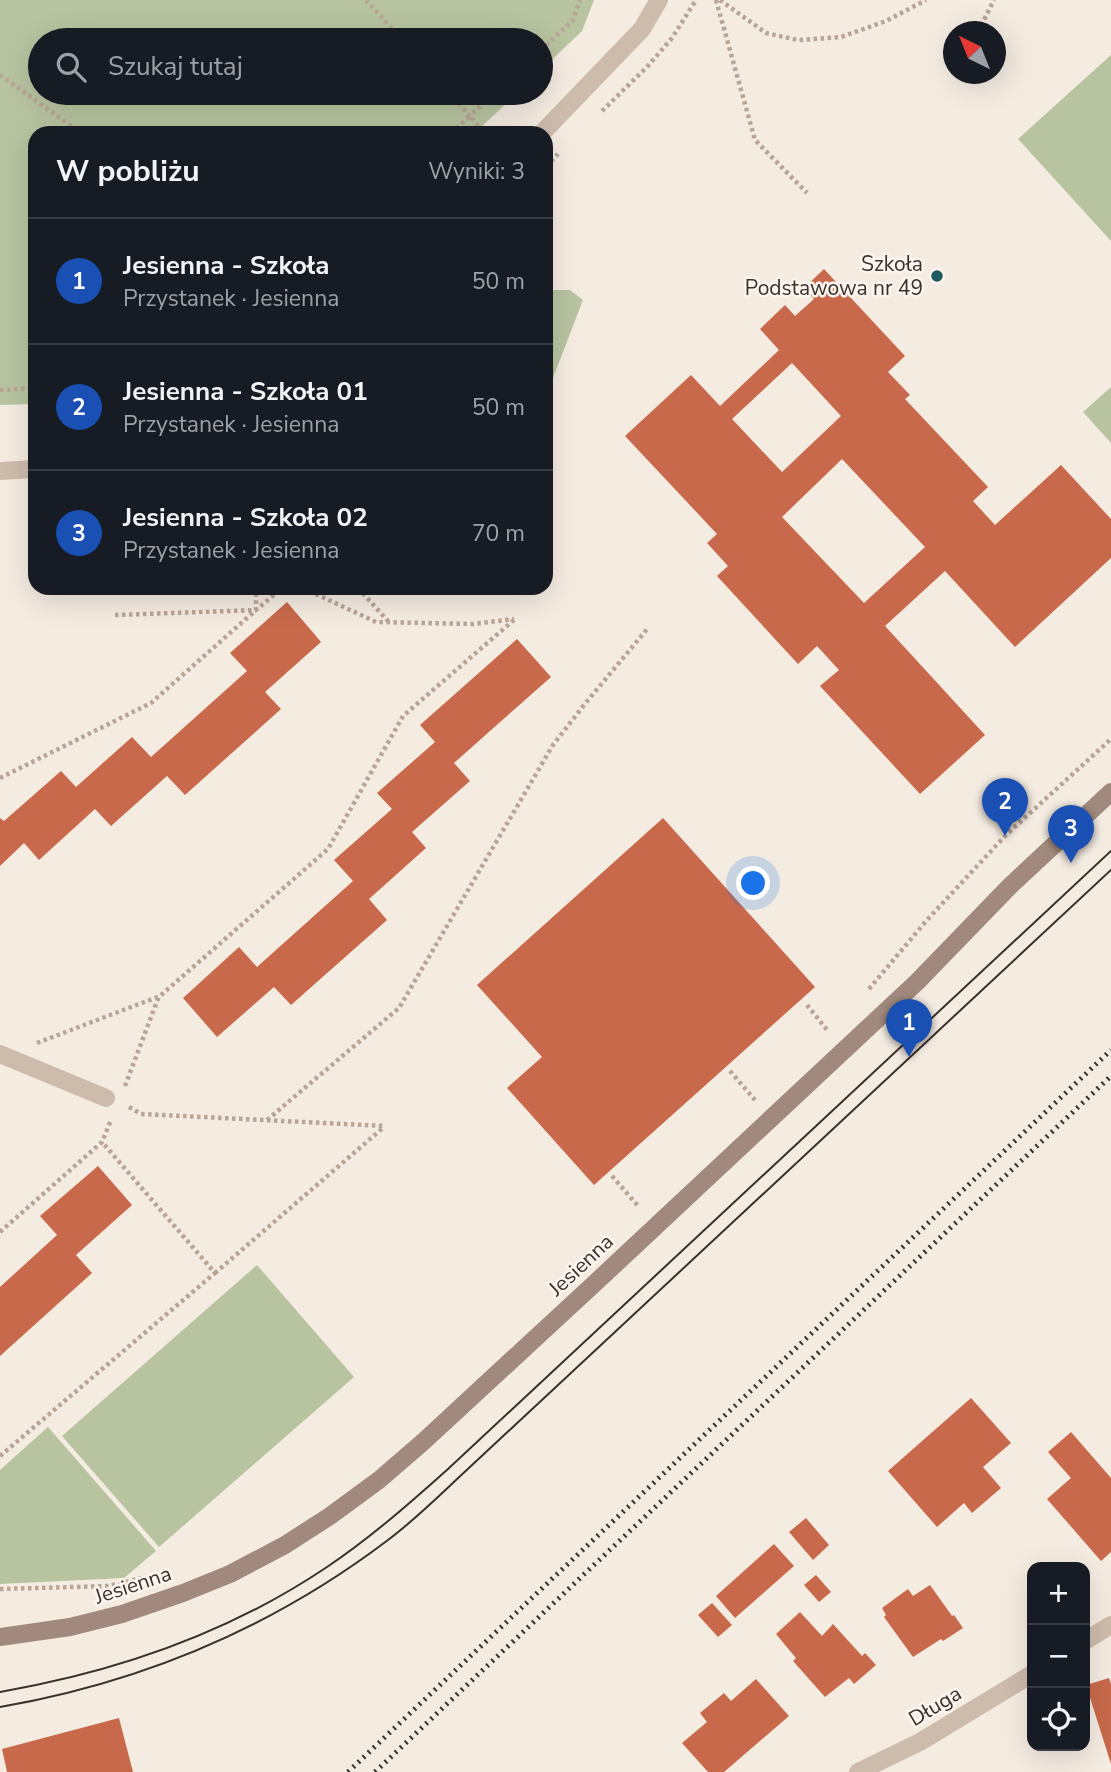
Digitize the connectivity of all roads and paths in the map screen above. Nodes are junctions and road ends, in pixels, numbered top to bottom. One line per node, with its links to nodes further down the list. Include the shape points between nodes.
1 (366, 0): 8 (path)
2 (580, 0): 9 (path, via 573,20)
3 (659, 0): 19 (street, via 642,29)
4 (718, 0): 5 (path, via 766,33 798,40 841,37); 20 (path, via 755,140)
5 (926, 0)
6 (994, 0): 7 (path)
7 (984, 21)
8 (391, 28)
9 (553, 39)
10 (0, 75): 11 (path)
11 (28, 95)
12 (42, 105): 16 (path)
13 (460, 105): 15 (path)
14 (482, 105): 15 (path)
15 (470, 116): 17 (path); 18 (path)
16 (71, 126)
17 (459, 126)
18 (478, 126)
19 (549, 126)
20 (807, 193)
21 (28, 388): 22 (path)
22 (0, 390)
23 (28, 469): 24 (street)
24 (0, 471)
25 (256, 595): 29 (path)
26 (274, 595): 29 (path)
27 (318, 595): 31 (path, via 376,622)
28 (364, 595): 31 (path)
29 (256, 610): 30 (path); 34 (path, via 151,703)
30 (115, 615)
31 (388, 622): 36 (path, via 473,624 515,619 404,716 328,849)
32 (649, 628): 46 (path, via 553,745 400,1008)
33 (1111, 739): 37 (path, via 1005,836)
34 (0, 778)
35 (1111, 792): 56 (street, Jesienna, via 1010,886 918,982 379,1480 285,1545 230,1574 122,1614)
36 (160, 996): 40 (path); 43 (path)
37 (863, 996)
38 (807, 1005): 39 (path)
39 (831, 1034)
40 (30, 1046)
41 (0, 1054): 45 (street)
42 (730, 1071): 44 (path)
43 (124, 1090)
44 (757, 1102)
45 (114, 1104): 46 (path, via 141,1114); 47 (path)
46 (267, 1120): 51 (path, via 385,1126)
47 (102, 1142): 50 (path); 51 (path)
48 (612, 1176): 49 (path, via 640,1208)
49 (631, 1217)
50 (0, 1232)
51 (215, 1273): 52 (path)
52 (0, 1456)
53 (149, 1576): 54 (path, via 109,1586)
54 (0, 1589)
55 (1111, 1625): 57 (street)
56 (0, 1637)
57 (1090, 1639)
58 (1027, 1677): 59 (street, Długa, via 920,1742)
59 (858, 1772)

